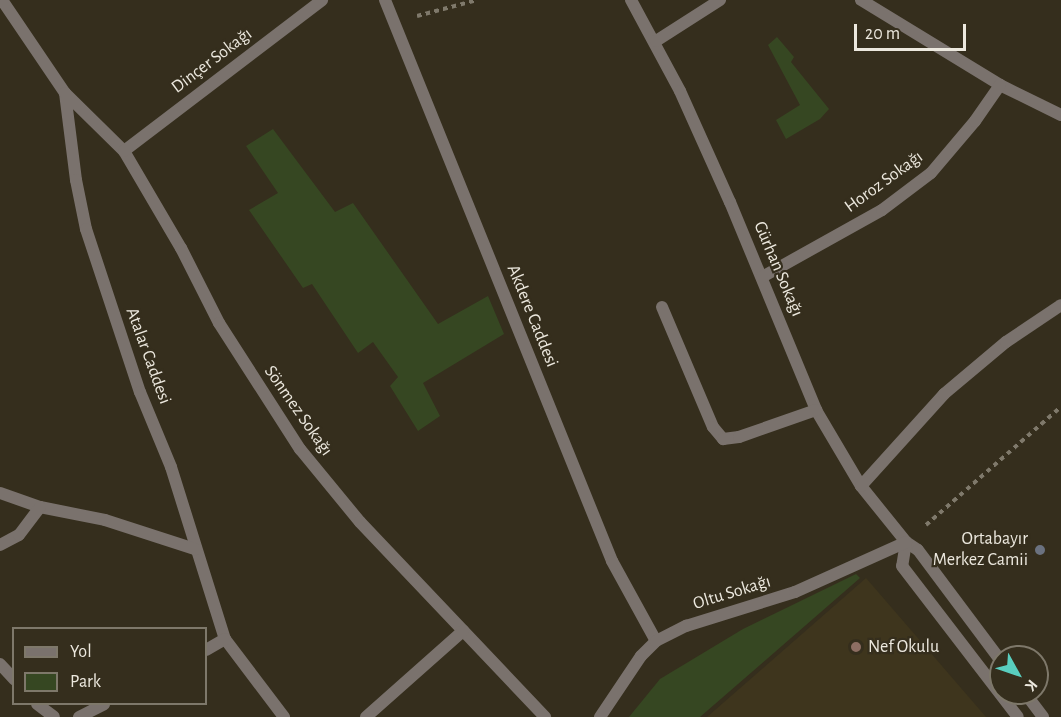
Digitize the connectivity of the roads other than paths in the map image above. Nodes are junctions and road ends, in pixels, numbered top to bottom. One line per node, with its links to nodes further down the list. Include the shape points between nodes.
1 (2, 0): 9 (street, Atalar Caddesi)
2 (322, 0): 11 (street, Dinçer Sokağı)
3 (385, 0): 24 (street, Akdere Caddesi, via 612,561)
4 (631, 0): 7 (street, Gürhan Sokağı)
5 (720, 0): 7 (street)
6 (861, 0): 8 (street)
7 (656, 41): 12 (street, Gürhan Sokağı)
8 (1000, 85): 10 (street); 12 (street, Horoz Sokağı, via 931,173 882,210)
9 (65, 93): 11 (street, Sönmez Sokağı); 21 (street, Atalar Caddesi, via 86,229 140,392 171,467)
10 (1061, 115)
11 (124, 151): 22 (street, Sönmez Sokağı, via 219,323 300,449 360,522)
12 (762, 277): 15 (street, Gürhan Sokağı)
13 (1061, 305): 16 (street, via 1006,342 944,394)
14 (662, 307): 15 (street, via 712,427 723,439)
15 (816, 410): 16 (street, Gürhan Sokağı)
16 (861, 486): 19 (street, Gürhan Sokağı)
17 (0, 493): 18 (street)
18 (40, 507): 20 (street, via 18,535); 21 (street, via 105,520)
19 (906, 542): 24 (street, Oltu Sokağı, via 795,592 686,626); 25 (street, Gürhan Sokağı, via 918,550); 37 (street, via 902,566)
20 (0, 545)
21 (195, 549): 23 (street, Atalar Caddesi)
22 (463, 631): 34 (street); 35 (street, Sönmez Sokağı)
23 (225, 639): 26 (street); 33 (street, Atalar Caddesi)
24 (656, 641): 36 (street, Oltu Sokağı, via 641,656)
25 (989, 645)
26 (207, 649)
27 (0, 664): 28 (street)
28 (12, 677)
29 (38, 705): 31 (street)
30 (102, 705): 32 (street)
31 (54, 717)
32 (79, 717)
33 (284, 717)
34 (366, 717)
35 (545, 717)
36 (600, 717)
37 (1018, 717)

